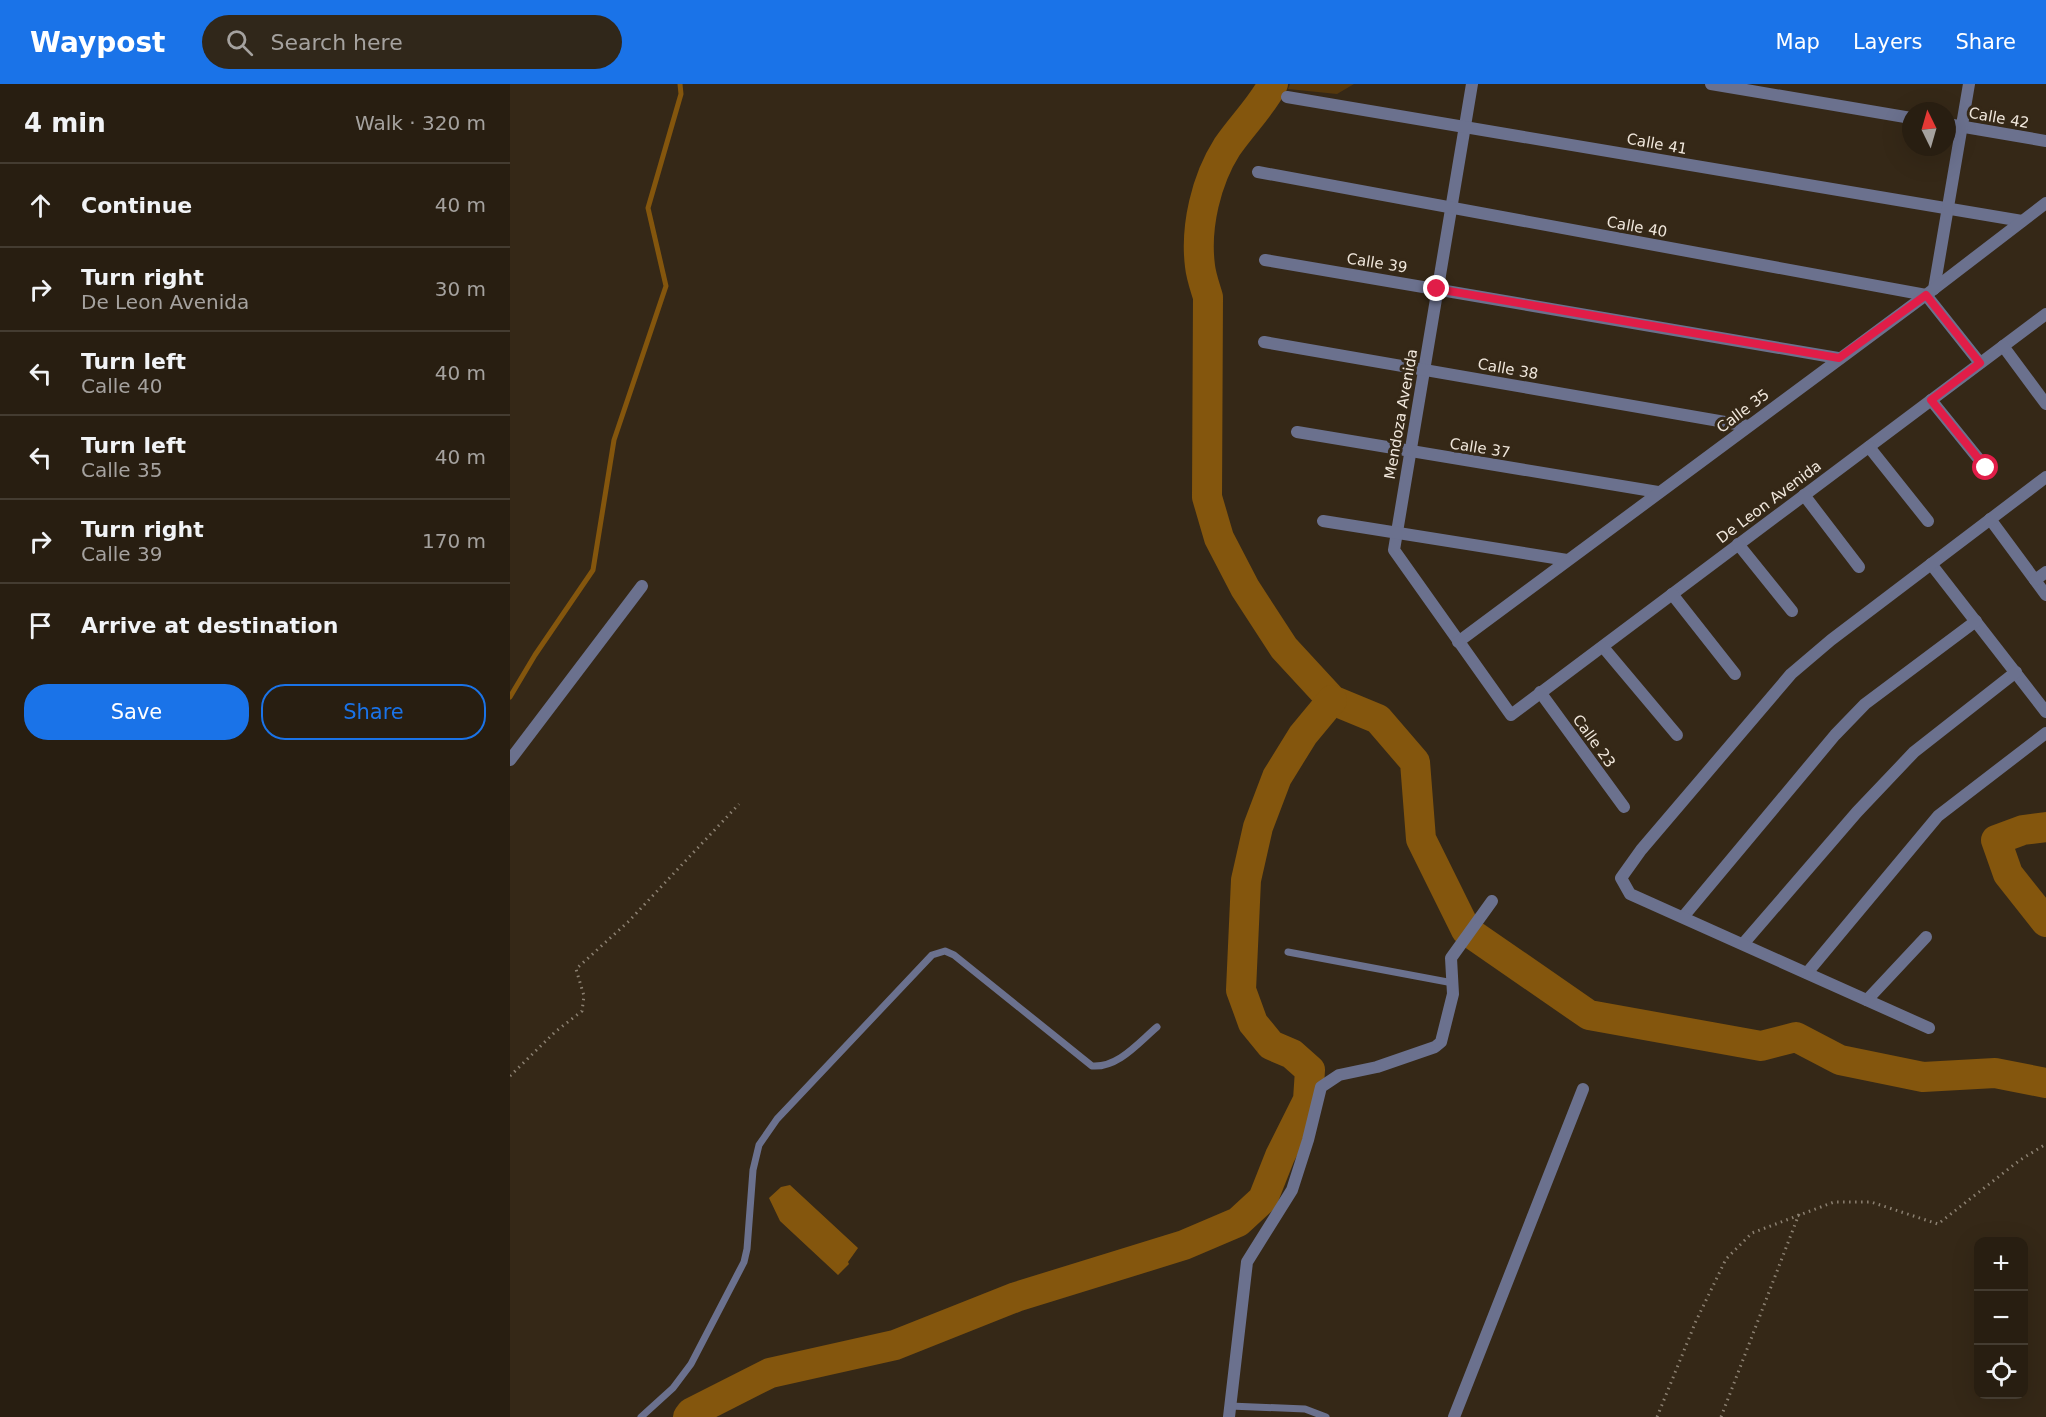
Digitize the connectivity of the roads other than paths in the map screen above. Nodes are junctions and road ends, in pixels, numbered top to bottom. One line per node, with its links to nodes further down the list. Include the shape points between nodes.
1 (1472, 84): 7 (street, Mendoza Avenida)
2 (1711, 84): 5 (street)
3 (1969, 84): 8 (street)
4 (1287, 97): 7 (street, Calle 41)
5 (1902, 116)
6 (1956, 126): 8 (street, Calle 42)
7 (1464, 127): 12 (street, Mendoza Avenida); 13 (street, Calle 41)
8 (1961, 127): 9 (street, Calle 42); 13 (street)
9 (2046, 141)
10 (1258, 172): 12 (street, Calle 40)
11 (2046, 203): 14 (street, Calle 35)
12 (1451, 208): 16 (street, Mendoza Avenida); 17 (street, Calle 40)
13 (1947, 208): 14 (street, Calle 41); 17 (street)
14 (2022, 221): 17 (street, Calle 35)
15 (1265, 260): 16 (street, Calle 39)
16 (1437, 289): 21 (street, Calle 39); 23 (street, Mendoza Avenida)
17 (1930, 292): 21 (street, Calle 35); 22 (street)
18 (2046, 314): 20 (street, De Leon Avenida)
19 (1264, 342): 23 (street, Calle 38)
20 (2003, 346): 22 (street, De Leon Avenida); 25 (street)
21 (1839, 358): 26 (street, Calle 35)
22 (1980, 363): 24 (street, De Leon Avenida)
23 (1423, 370): 26 (street, Calle 38); 29 (street, Mendoza Avenida)
24 (1931, 400): 28 (street, De Leon Avenida); 30 (street)
25 (2046, 404)
26 (1748, 426): 32 (street, Calle 35)
27 (1298, 432): 29 (street, Calle 37)
28 (1869, 447): 33 (street, De Leon Avenida); 36 (street)
29 (1409, 451): 32 (street, Calle 37); 37 (street, Mendoza Avenida)
30 (1986, 468)
31 (2046, 477): 34 (street)
32 (1658, 492): 39 (street, Calle 35)
33 (1804, 495): 38 (street, De Leon Avenida); 41 (street)
34 (1990, 519): 40 (street); 43 (street)
35 (1323, 521): 37 (street)
36 (1928, 521)
37 (1396, 533): 39 (street); 49 (street, Mendoza Avenida, via 1394,550)
38 (1738, 544): 45 (street, De Leon Avenida); 47 (street)
39 (1567, 560): 49 (street, Calle 35)
40 (1931, 564): 48 (street); 61 (street, via 1791,674 1621,878 1630,894)
41 (1859, 567)
42 (2046, 572): 43 (street)
43 (2035, 580): 46 (street)
44 (642, 586): 58 (street)
45 (1672, 594): 50 (street, De Leon Avenida); 52 (street)
46 (2046, 595)
47 (1792, 611)
48 (1976, 621): 51 (street); 61 (street, via 1865,704)
49 (1458, 642): 55 (street, Mendoza Avenida)
50 (1602, 647): 53 (street, De Leon Avenida); 57 (street)
51 (2016, 672): 54 (street); 63 (street, via 1914,752)
52 (1735, 674)
53 (1540, 692): 55 (street, De Leon Avenida); 59 (street, Calle 23)
54 (2046, 712)
55 (1511, 715)
56 (2046, 734): 65 (street, via 1938,816)
57 (1677, 735)
58 (510, 760)
59 (1624, 807)
60 (1492, 901): 66 (street, via 1451,958)
61 (1683, 917): 63 (street)
62 (1926, 937): 67 (street)
63 (1743, 944): 65 (street)
64 (1287, 952): 66 (lane)
65 (1807, 973): 67 (street)
66 (1453, 983): 71 (street, via 1441,1042 1435,1047 1339,1075 1322,1088 1292,1190 1247,1262)
67 (1867, 1000): 69 (street)
68 (1157, 1027): 72 (lane, via 1115,1062 1092,1066 954,955 945,951 932,955 777,1119 759,1145 744,1262 691,1364 673,1388)
69 (1929, 1028)
70 (1583, 1089): 74 (street)
71 (1230, 1411): 73 (lane, via 1305,1409)
72 (641, 1417)
73 (1326, 1417)
74 (1454, 1417)

